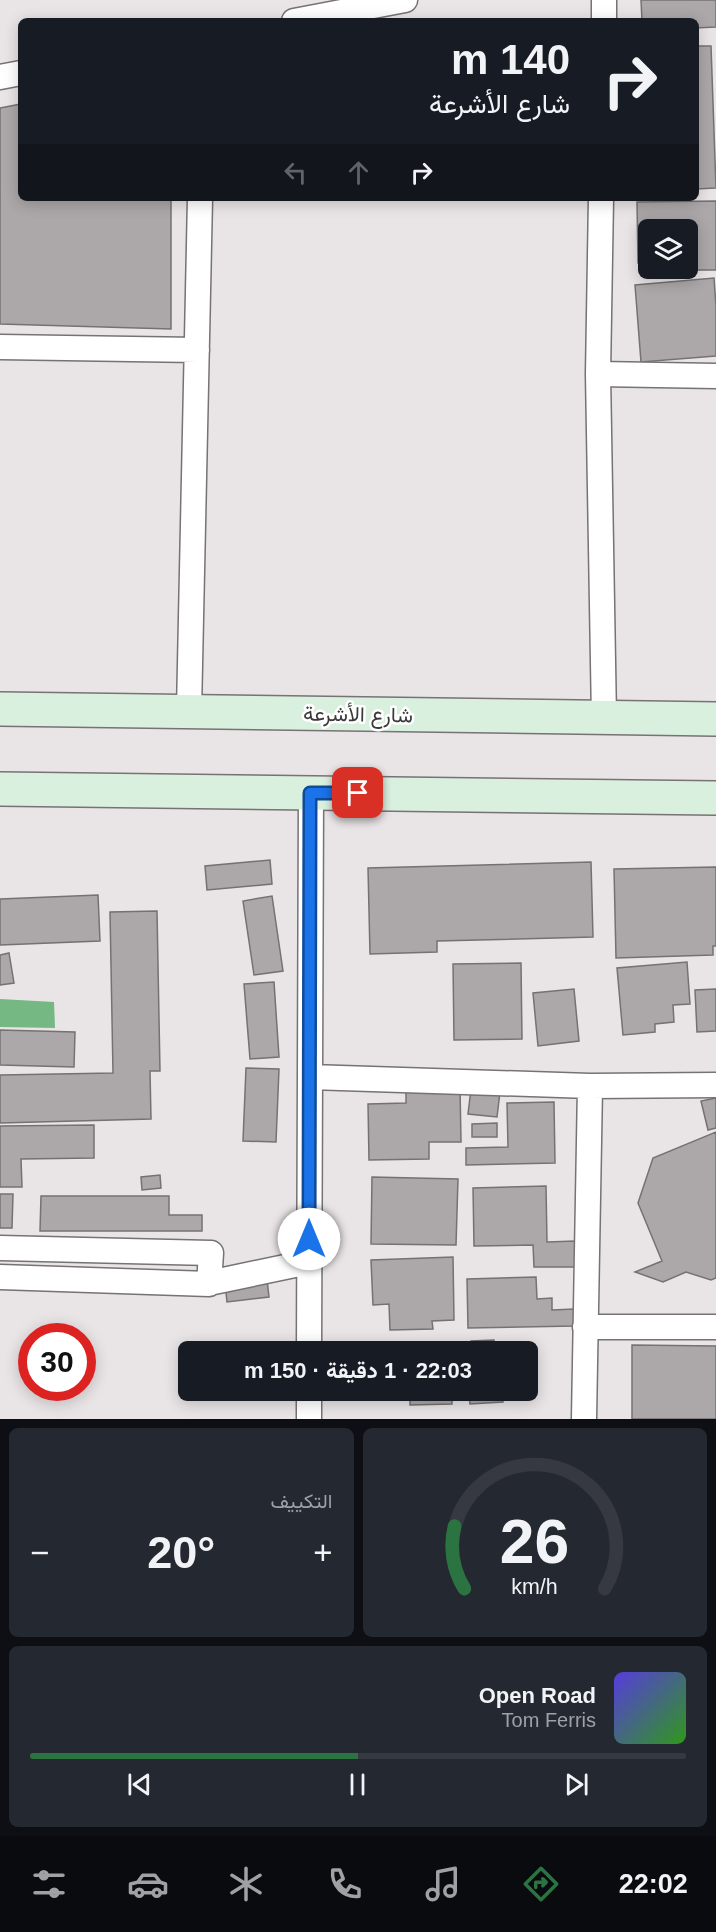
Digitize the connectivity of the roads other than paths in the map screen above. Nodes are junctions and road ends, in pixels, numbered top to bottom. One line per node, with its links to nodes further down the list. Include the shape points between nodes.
1 (405, 0): 3 (street)
2 (604, 0): 4 (street)
3 (310, 18)
4 (604, 18)
5 (18, 74): 6 (street)
6 (0, 77)
7 (200, 201): 10 (street)
8 (601, 201): 11 (street)
9 (0, 347): 10 (street)
10 (197, 350): 14 (street)
11 (598, 374): 12 (street); 15 (street)
12 (716, 376)
13 (0, 709): 14 (street, شارع الأشرعة)
14 (189, 711): 15 (street, شارع الأشرعة)
15 (604, 719): 16 (street, شارع الأشرعة)
16 (716, 719)
17 (0, 789): 18 (street)
18 (310, 793): 19 (street); 20 (street)
19 (716, 798)
20 (310, 1077): 22 (street); 24 (street)
21 (716, 1085): 22 (street)
22 (590, 1086): 27 (street)
23 (0, 1248): 26 (street, via 211,1253)
24 (309, 1262): 26 (street); 29 (street)
25 (0, 1277): 26 (street)
26 (209, 1283)
27 (585, 1327): 28 (street); 32 (street)
28 (716, 1327)
29 (309, 1341)
30 (309, 1401): 31 (street)
31 (309, 1419)
32 (584, 1419)

